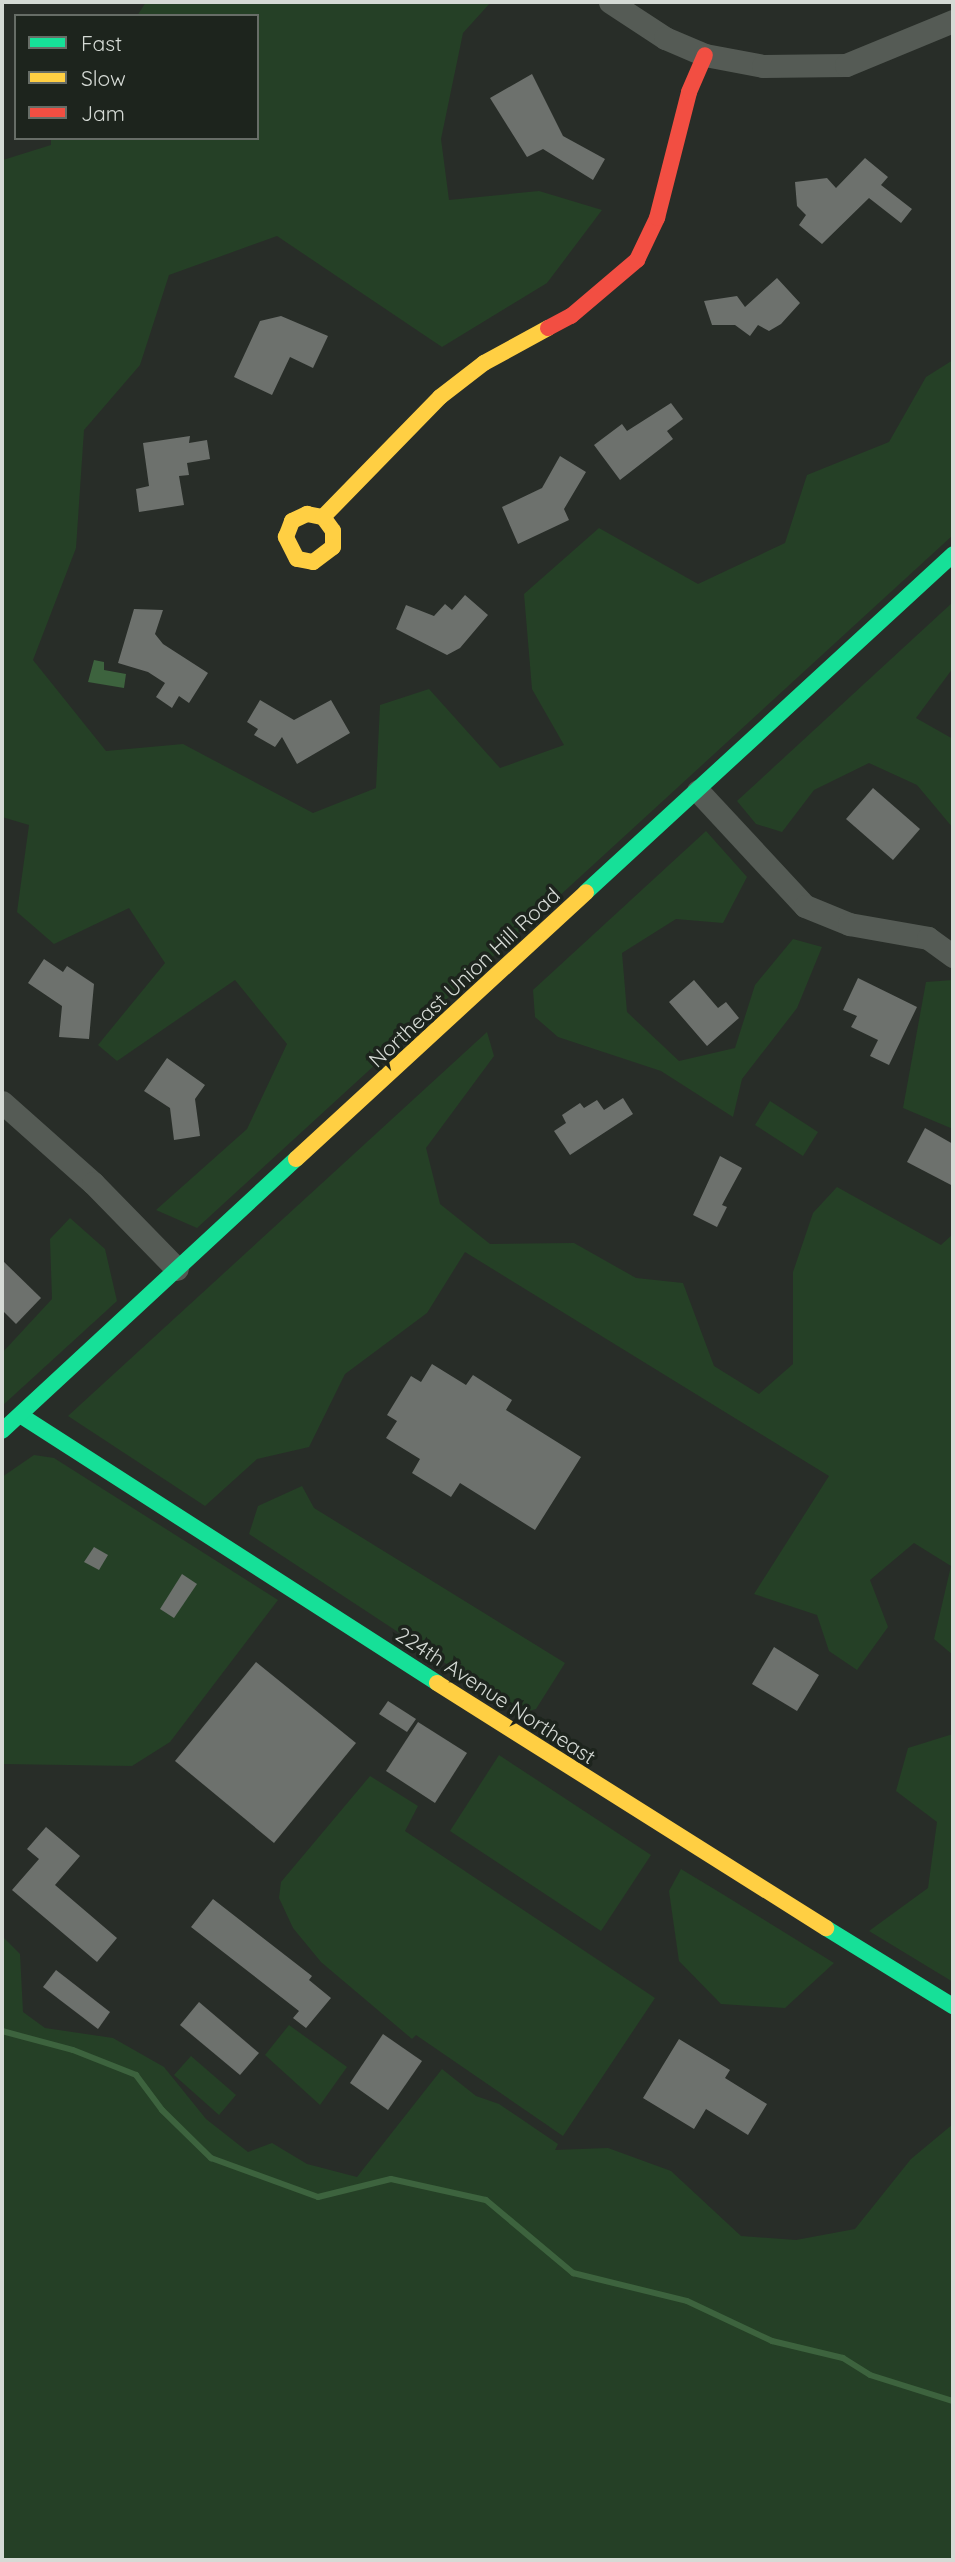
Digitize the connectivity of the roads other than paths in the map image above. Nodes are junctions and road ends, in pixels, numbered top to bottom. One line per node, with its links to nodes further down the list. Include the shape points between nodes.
1 (610, 2): 3 (street, via 665,38)
2 (953, 21): 3 (street, via 846,65 764,66)
3 (705, 55): 4 (street, via 689,92 657,218 637,260 571,316 484,363 440,397)
4 (323, 517)
5 (953, 554): 6 (street, Northeast Union Hill Road)
6 (698, 790): 7 (street, via 805,906 849,924 928,938); 9 (street, Northeast Union Hill Road)
7 (953, 956)
8 (2, 1102): 9 (street, via 93,1183)
9 (177, 1269): 10 (street, Northeast Union Hill Road)
10 (20, 1415): 11 (street, Northeast Union Hill Road); 12 (street, 224th Avenue Northeast, via 688,1844)
11 (2, 1431)
12 (953, 2006)

